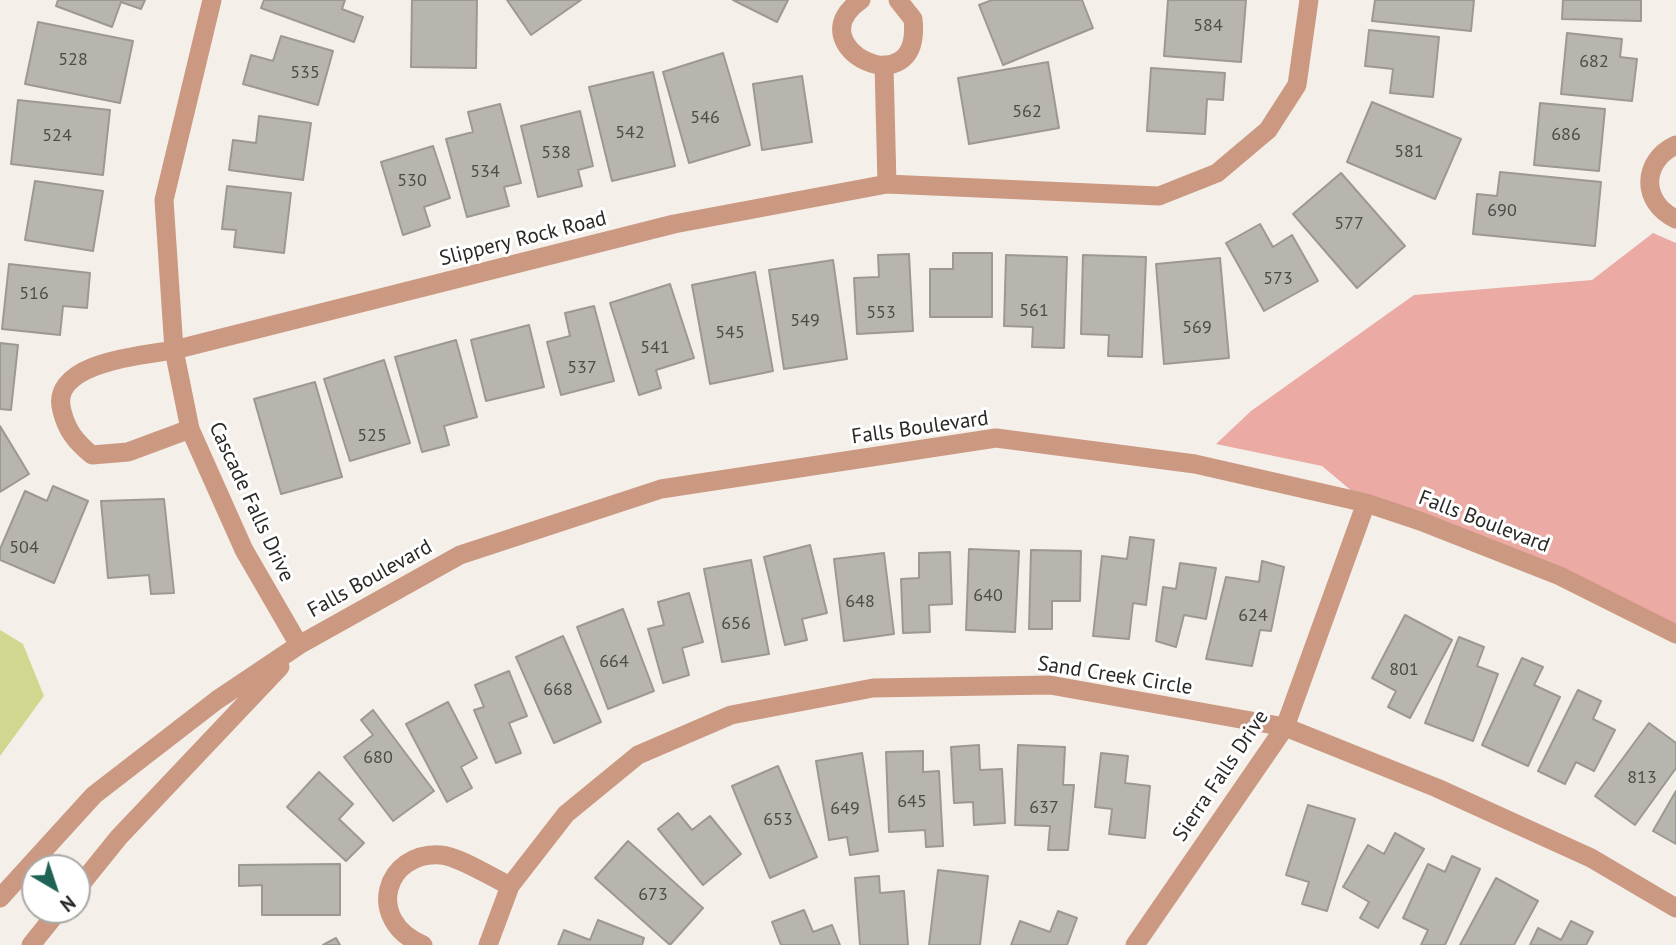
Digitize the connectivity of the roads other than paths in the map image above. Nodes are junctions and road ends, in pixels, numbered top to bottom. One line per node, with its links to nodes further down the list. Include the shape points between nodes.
1 (212, 0): 9 (street, Cascade Falls Drive, via 164,200)
2 (862, 0): 5 (street, via 844,24 847,46 862,62)
3 (898, 0): 5 (street, via 913,19 912,43 896,62)
4 (1309, 0): 7 (street, Slippery Rock Road, via 1297,85 1268,130 1217,173 1158,196)
5 (884, 65): 7 (street)
6 (1676, 145): 8 (street, via 1656,159 1648,182 1656,205)
7 (887, 184): 9 (street, Slippery Rock Road, via 674,224)
8 (1676, 219)
9 (174, 351): 10 (street, Cascade Falls Drive); 10 (street, via 114,360 84,370 65,386 60,404 76,442 92,455 128,452)
10 (190, 429): 13 (street, Cascade Falls Drive, via 244,550)
11 (1366, 503): 12 (street, Falls Boulevard, via 1560,576); 13 (street, Falls Boulevard, via 1195,464 996,438 661,489 460,555); 14 (street, Sierra Falls Drive)
12 (1676, 634)
13 (299, 645): 15 (street, Falls Boulevard); 17 (street, Falls Boulevard, via 94,795)
14 (1284, 727): 16 (street, Sand Creek Circle, via 1050,685 873,688 732,715 638,755 566,814); 18 (street, Sand Creek Circle, via 1437,788 1591,858); 23 (street, Sierra Falls Drive)
15 (91, 871)
16 (510, 886): 21 (street, via 443,855 419,857 399,868 388,892 389,917 398,931); 22 (street, Sand Creek Circle)
17 (0, 898)
18 (1676, 908)
19 (48, 924): 20 (street)
20 (31, 945)
21 (423, 945)
22 (488, 945)
23 (1135, 945)

